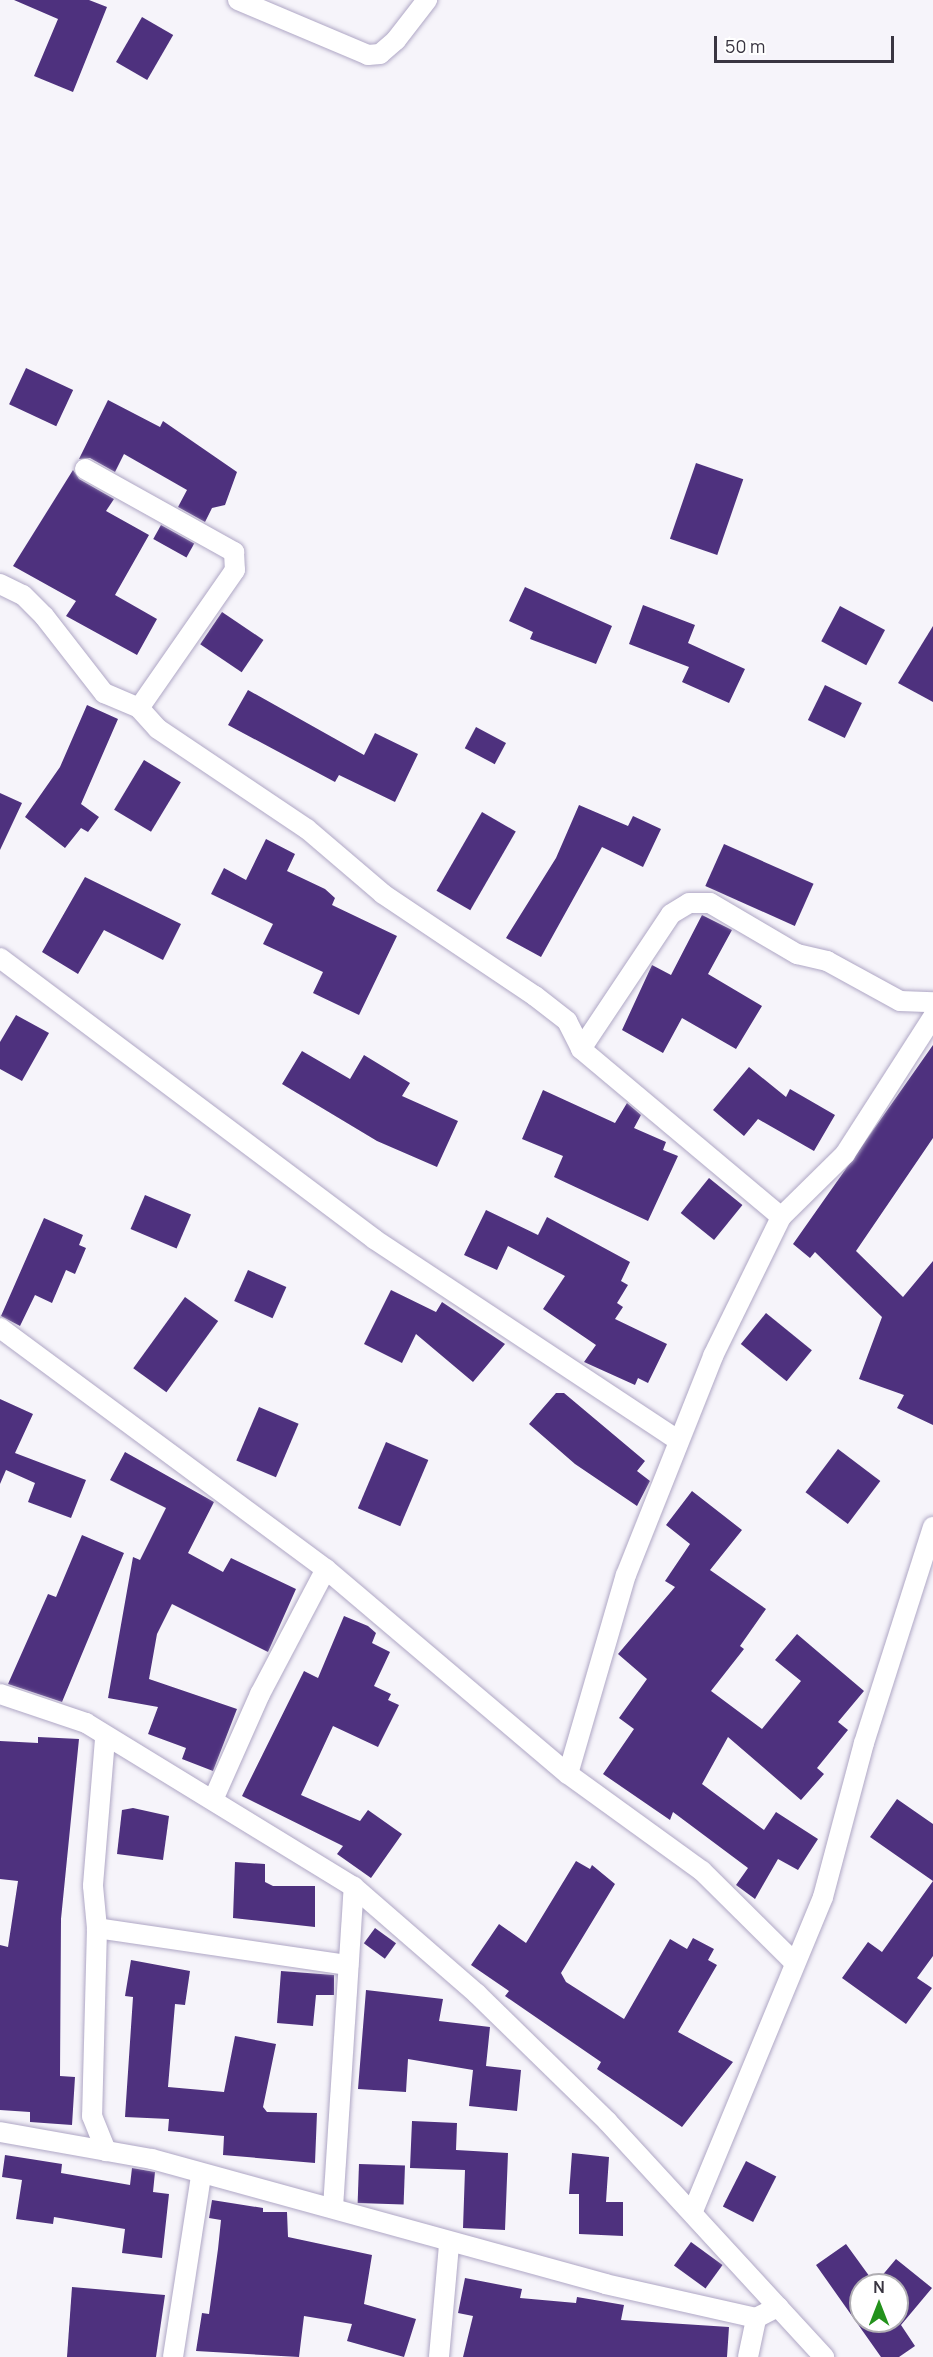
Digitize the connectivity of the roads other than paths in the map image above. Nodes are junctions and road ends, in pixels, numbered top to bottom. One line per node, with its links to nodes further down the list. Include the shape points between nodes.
1 (238, 0): 2 (street, via 368,55 380,54 396,40)
2 (426, 0)
3 (84, 469): 5 (street, via 234,552 235,570)
4 (0, 584): 5 (street, via 23,595 44,616 104,693)
5 (139, 708): 9 (street, via 158,729 307,829 383,894 536,996 567,1021)
6 (0, 958): 12 (street, via 374,1239)
7 (933, 1002): 9 (street, via 900,1001 827,961 797,954 710,903 689,903 671,914)
8 (933, 1017): 10 (street, via 845,1154)
9 (581, 1049): 10 (street)
10 (781, 1217): 12 (street)
11 (0, 1329): 14 (street)
12 (676, 1439): 17 (street, via 626,1575)
13 (933, 1527): 21 (street, via 864,1743 823,1897)
14 (326, 1569): 17 (street); 18 (street, via 260,1694)
15 (0, 1694): 16 (street, via 86,1723)
16 (105, 1739): 18 (street); 20 (street, via 93,1886)
17 (568, 1774): 21 (street, via 702,1871)
18 (213, 1800): 19 (street)
19 (354, 1887): 22 (street); 27 (street, via 477,1994)
20 (97, 1928): 22 (street); 24 (street, via 92,2116)
21 (793, 1961): 27 (street)
22 (348, 1965): 26 (street)
23 (0, 2132): 24 (street)
24 (106, 2151): 25 (street)
25 (201, 2176): 26 (street); 31 (street)
26 (333, 2208): 28 (street)
27 (693, 2211): 29 (street)
28 (449, 2244): 30 (street); 32 (street)
29 (778, 2307): 30 (street); 34 (street)
30 (756, 2318): 33 (street)
31 (173, 2357)
32 (439, 2357)
33 (748, 2357)
34 (824, 2357)

